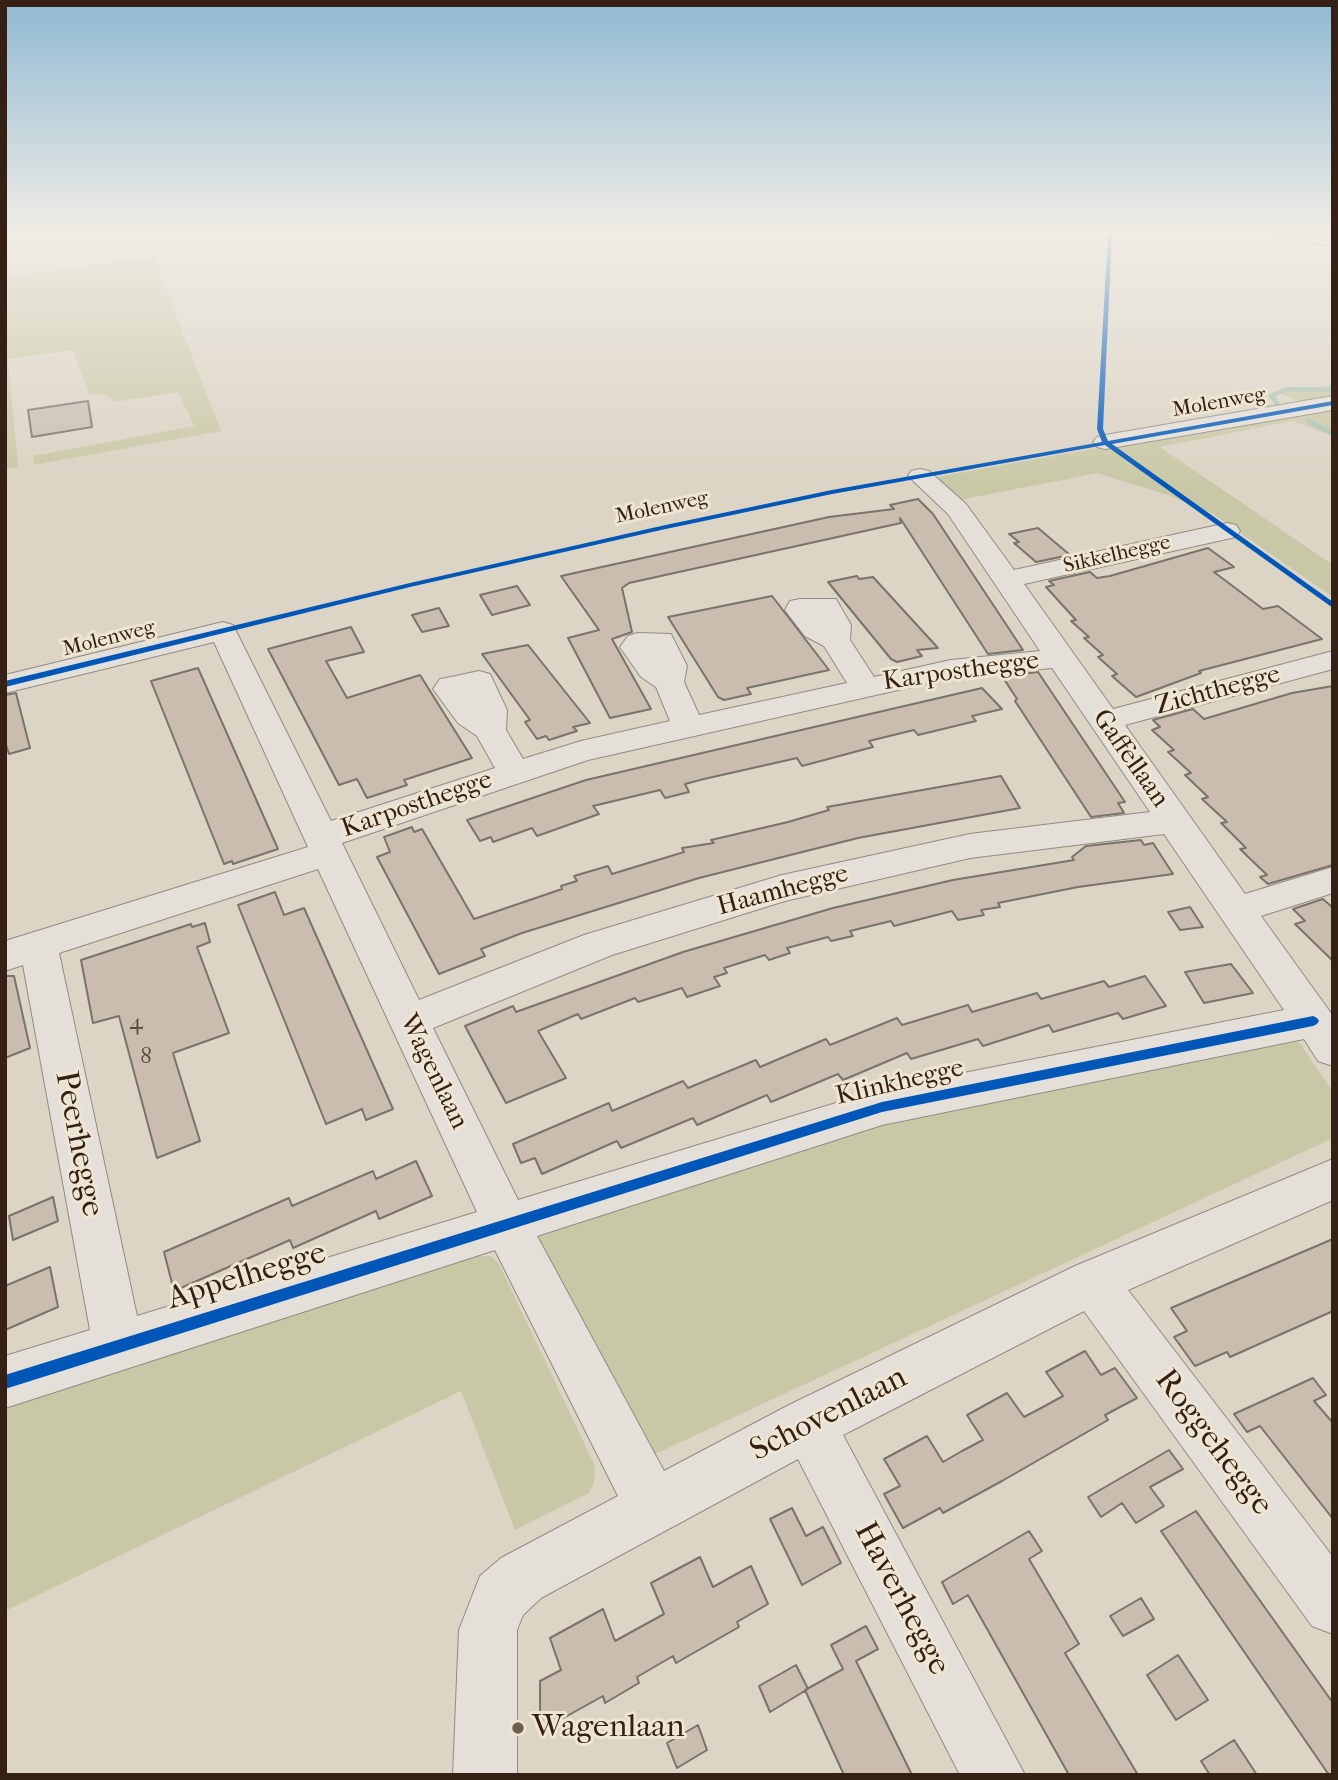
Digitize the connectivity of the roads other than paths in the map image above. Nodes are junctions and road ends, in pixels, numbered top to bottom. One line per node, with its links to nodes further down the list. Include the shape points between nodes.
1 (1333, 403): 2 (street, Molenweg)
2 (1105, 442)
3 (920, 476): 5 (street, Gaffellaan, via 957,509)
4 (1227, 531): 5 (street, Sikkelhegge)
5 (1007, 580): 8 (street, Gaffellaan)
6 (223, 631): 11 (street, Molenweg); 18 (street, Wagenlaan)
7 (835, 639): 12 (street, Karposthegge)
8 (1058, 658): 12 (street, Karposthegge, via 951,669); 13 (street, Gaffellaan)
9 (1333, 660): 13 (street, Zichthegge)
10 (669, 682): 14 (street)
11 (5, 684)
12 (865, 687): 14 (street, Karposthegge)
13 (1103, 721): 17 (street, Gaffellaan)
14 (688, 726): 16 (street, Karposthegge)
15 (490, 730): 16 (street, Karposthegge)
16 (514, 772): 18 (street, Karposthegge)
17 (1173, 821): 20 (street, Gaffellaan); 22 (street, Haamhegge, via 970,846 782,888 598,944)
18 (325, 845): 21 (street); 22 (street, Wagenlaan)
19 (1333, 880): 20 (street)
20 (1235, 911): 23 (street, Gaffellaan)
21 (21, 950): 27 (street, Peerhegge)
22 (408, 1021): 25 (street, Wagenlaan)
23 (1323, 1035): 25 (street, Klinkhegge, via 882,1107)
24 (1333, 1179): 26 (street, Schovenlaan)
25 (505, 1223): 27 (street, Appelhegge); 30 (street, Wagenlaan)
26 (1093, 1282): 29 (street, Schovenlaan); 31 (street, Roggehegge)
27 (118, 1344): 28 (street, Appelhegge)
28 (5, 1382)
29 (808, 1424): 30 (street, Schovenlaan); 33 (street, Haverhegge)
30 (654, 1508): 32 (street, Schovenlaan, via 521,1578 500,1595 488,1630)
31 (1333, 1605)
32 (485, 1775)
33 (994, 1775)

